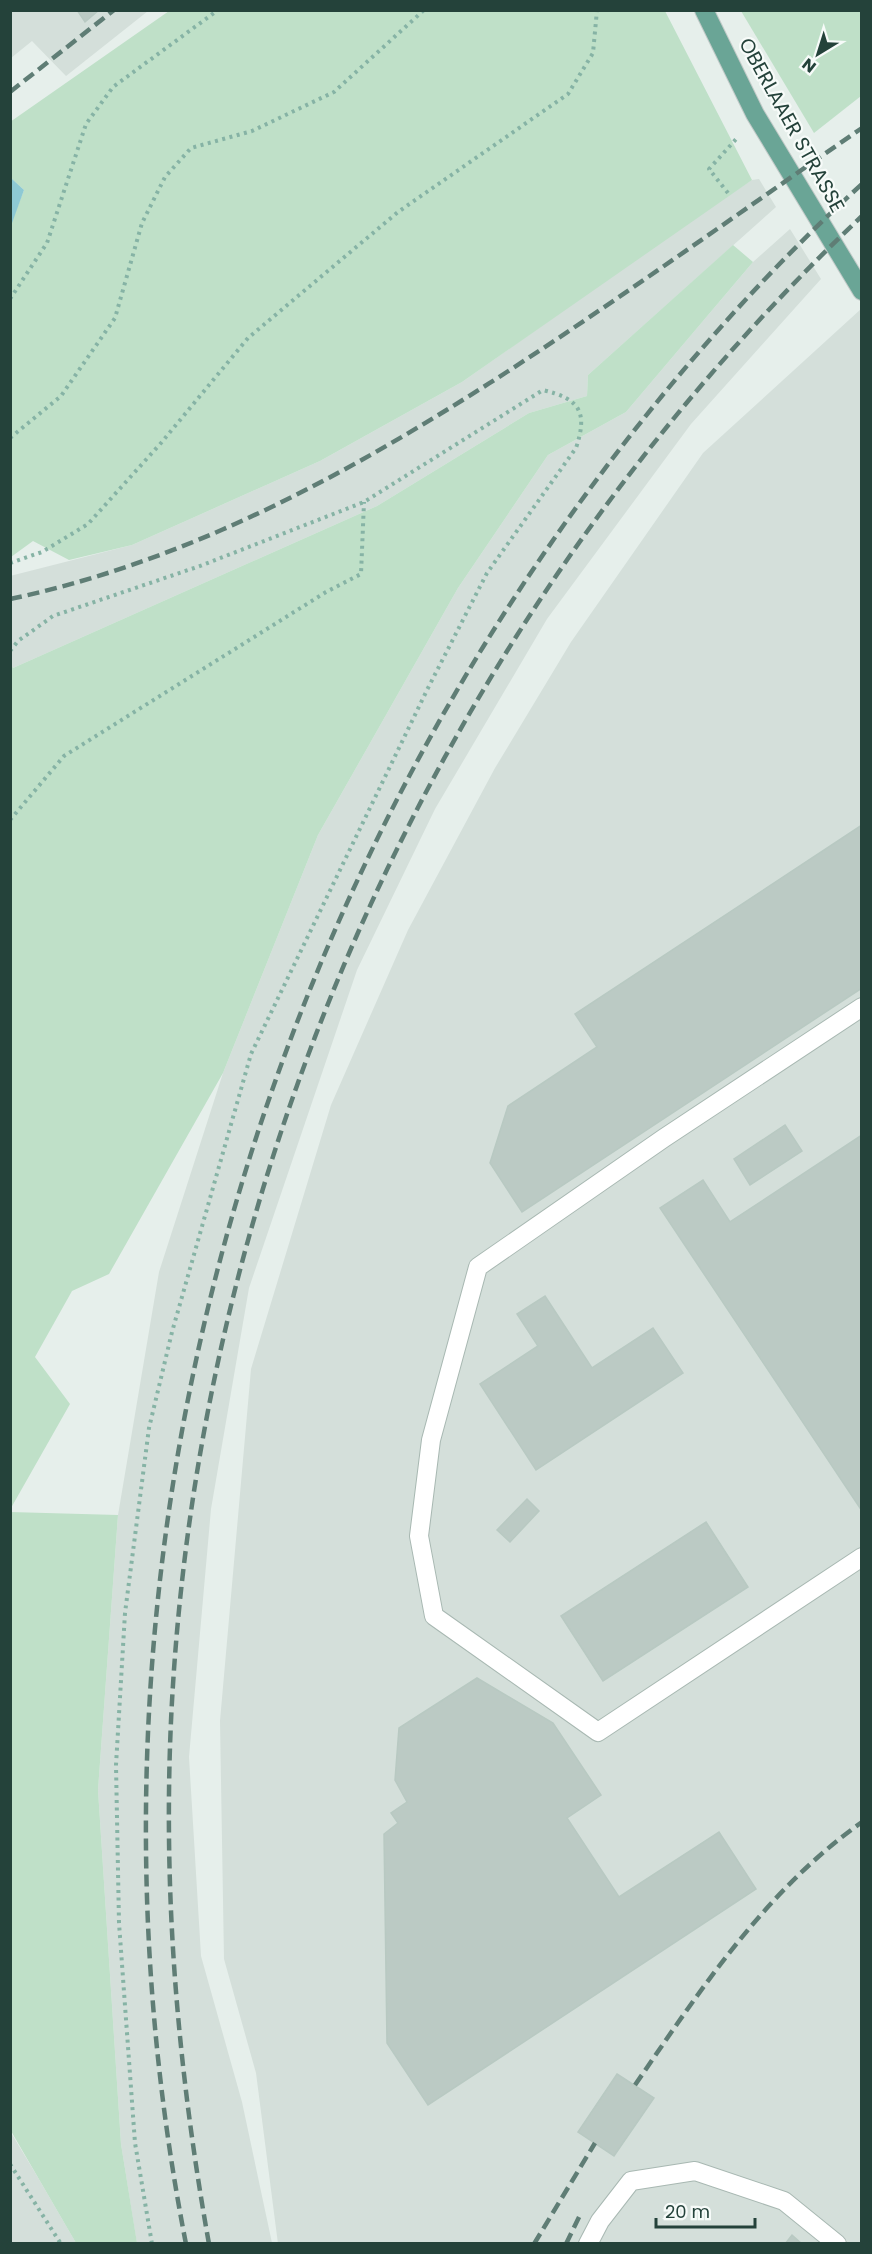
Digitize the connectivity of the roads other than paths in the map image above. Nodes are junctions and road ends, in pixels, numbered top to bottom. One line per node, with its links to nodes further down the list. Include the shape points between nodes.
1 (704, 10): 2 (main road, OBERLAAER STRASSE, via 755,114)
2 (861, 291)
3 (861, 1007): 4 (lane, via 478,1268 431,1440 419,1536 434,1616 598,1732)
4 (861, 1557)
5 (588, 2244): 6 (lane, via 600,2221 631,2181 695,2171 784,2201)
6 (837, 2244)

